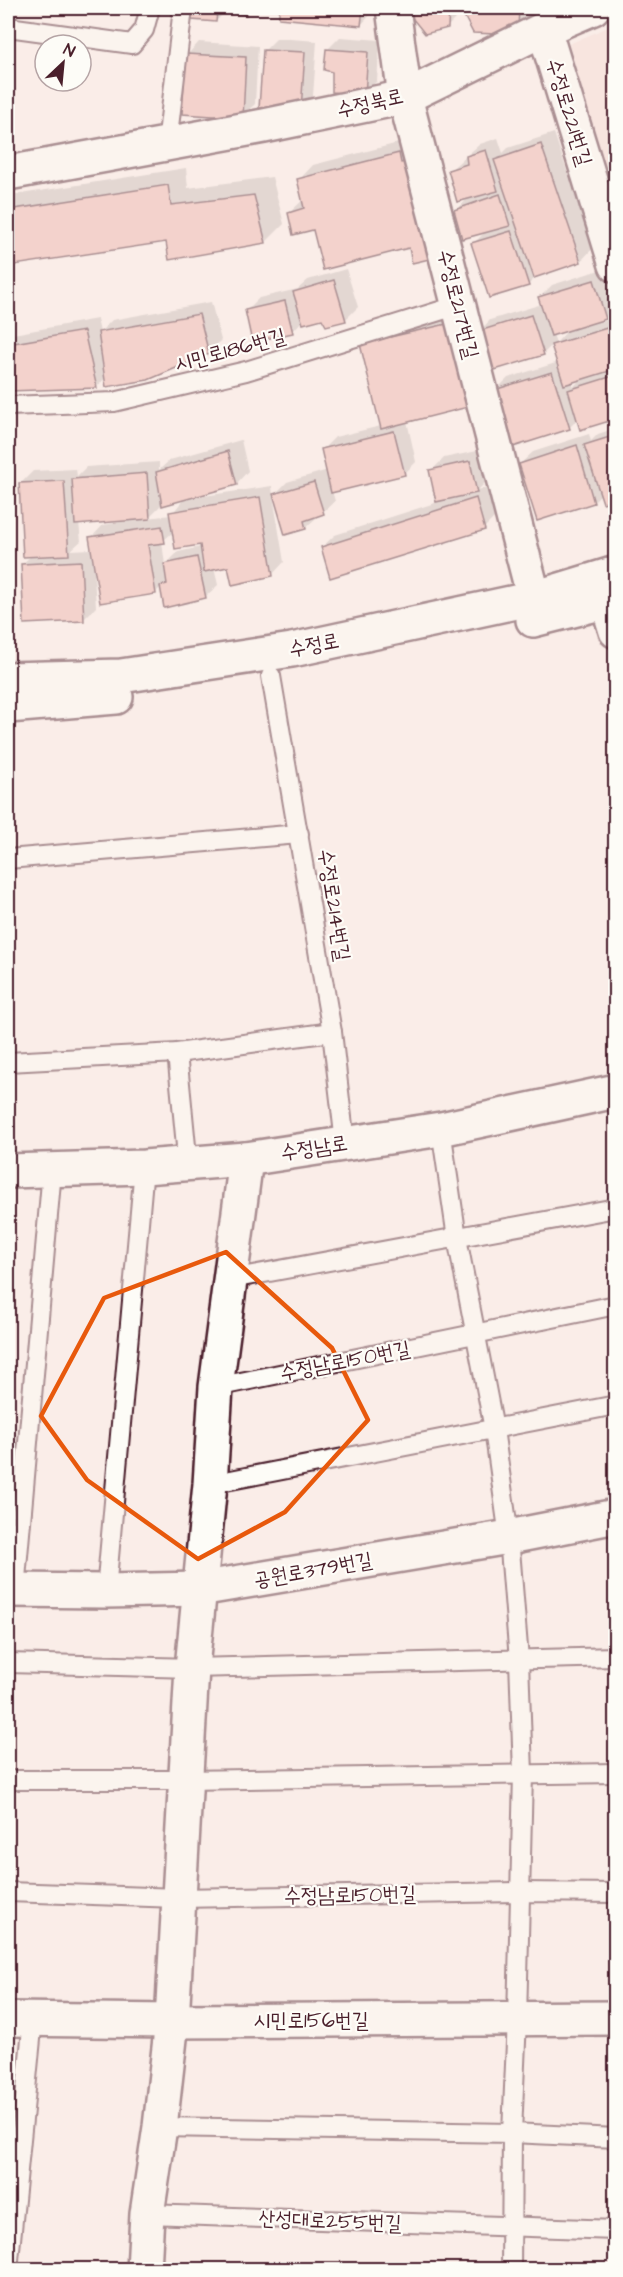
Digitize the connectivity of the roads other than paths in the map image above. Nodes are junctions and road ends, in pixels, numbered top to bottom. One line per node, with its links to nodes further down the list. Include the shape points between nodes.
1 (150, 8): 5 (lane, via 144,30 132,44)
2 (183, 8): 8 (lane)
3 (393, 8): 7 (street, 수정로217번길)
4 (592, 8): 6 (street, 수정북로)
5 (8, 27)
6 (544, 28): 7 (street, 수정북로); 10 (street, 수정로221번길)
7 (405, 97): 8 (street, 수정북로); 11 (street, 수정로217번길)
8 (167, 144): 9 (street, 수정북로)
9 (8, 173)
10 (615, 265)
11 (459, 305): 12 (lane, 시민로186번길, via 246,371 114,402); 13 (street, 수정로217번길)
12 (8, 406)
13 (534, 598): 14 (street, 수정로); 16 (street, 수정로, via 280,652 121,676)
14 (613, 601): 15 (street, 수정로)
15 (271, 676): 17 (street, 수정로, via 154,694); 18 (lane, 수정로214번길)
16 (8, 680)
17 (8, 706)
18 (299, 834): 19 (lane); 20 (lane, 수정로214번길)
19 (8, 859)
20 (332, 1032): 21 (lane); 25 (lane, 수정로214번길)
21 (177, 1053): 22 (lane); 27 (lane, via 186,1146)
22 (8, 1062)
23 (615, 1091): 24 (street, 수정남로)
24 (441, 1129): 25 (street, 수정남로); 32 (lane)
25 (345, 1143): 26 (street, 수정남로)
26 (246, 1159): 27 (street, 수정남로); 33 (street)
27 (182, 1163): 28 (street, 수정남로)
28 (144, 1167): 29 (street, 수정남로); 44 (lane)
29 (52, 1170): 30 (street, 수정남로); 43 (lane)
30 (8, 1172)
31 (615, 1208): 32 (lane)
32 (457, 1238): 33 (lane); 35 (lane)
33 (231, 1279): 36 (street)
34 (615, 1305): 35 (lane, 수정남로150번길)
35 (474, 1335): 36 (lane, 수정남로150번길); 38 (lane)
36 (216, 1387): 39 (street)
37 (615, 1405): 38 (lane)
38 (494, 1430): 39 (lane); 41 (lane)
39 (210, 1484): 42 (street)
40 (615, 1516): 41 (street, 공원로379번길)
41 (509, 1536): 42 (street, 공원로379번길); 46 (lane)
42 (199, 1589): 44 (street, 공원로379번길); 48 (street)
43 (11, 1590): 44 (street, 공원로379번길)
44 (106, 1591)
45 (615, 1657): 46 (lane)
46 (519, 1660): 48 (lane); 50 (lane)
47 (8, 1663): 48 (lane)
48 (192, 1668): 52 (street)
49 (615, 1773): 50 (lane)
50 (523, 1774): 52 (lane); 53 (lane)
51 (8, 1780): 52 (lane)
52 (184, 1780): 56 (street)
53 (521, 1892): 55 (lane, 수정남로150번길); 56 (lane, 수정남로150번길); 59 (lane)
54 (8, 1893): 56 (lane, 수정남로150번길)
55 (615, 1893)
56 (178, 1898): 60 (street)
57 (615, 2018): 59 (street, 시민로156번길)
58 (20, 2019): 60 (street, 시민로156번길); 67 (lane)
59 (517, 2019): 60 (street, 시민로156번길); 62 (lane)
60 (172, 2021): 61 (street)
61 (160, 2127): 62 (lane); 64 (street)
62 (512, 2133): 63 (lane); 65 (lane)
63 (615, 2138)
64 (147, 2214): 65 (lane, 산성대로255번길); 68 (street)
65 (512, 2227): 66 (lane, 산성대로255번길); 69 (lane)
66 (615, 2230)
67 (8, 2270)
68 (144, 2270)
69 (511, 2270)

